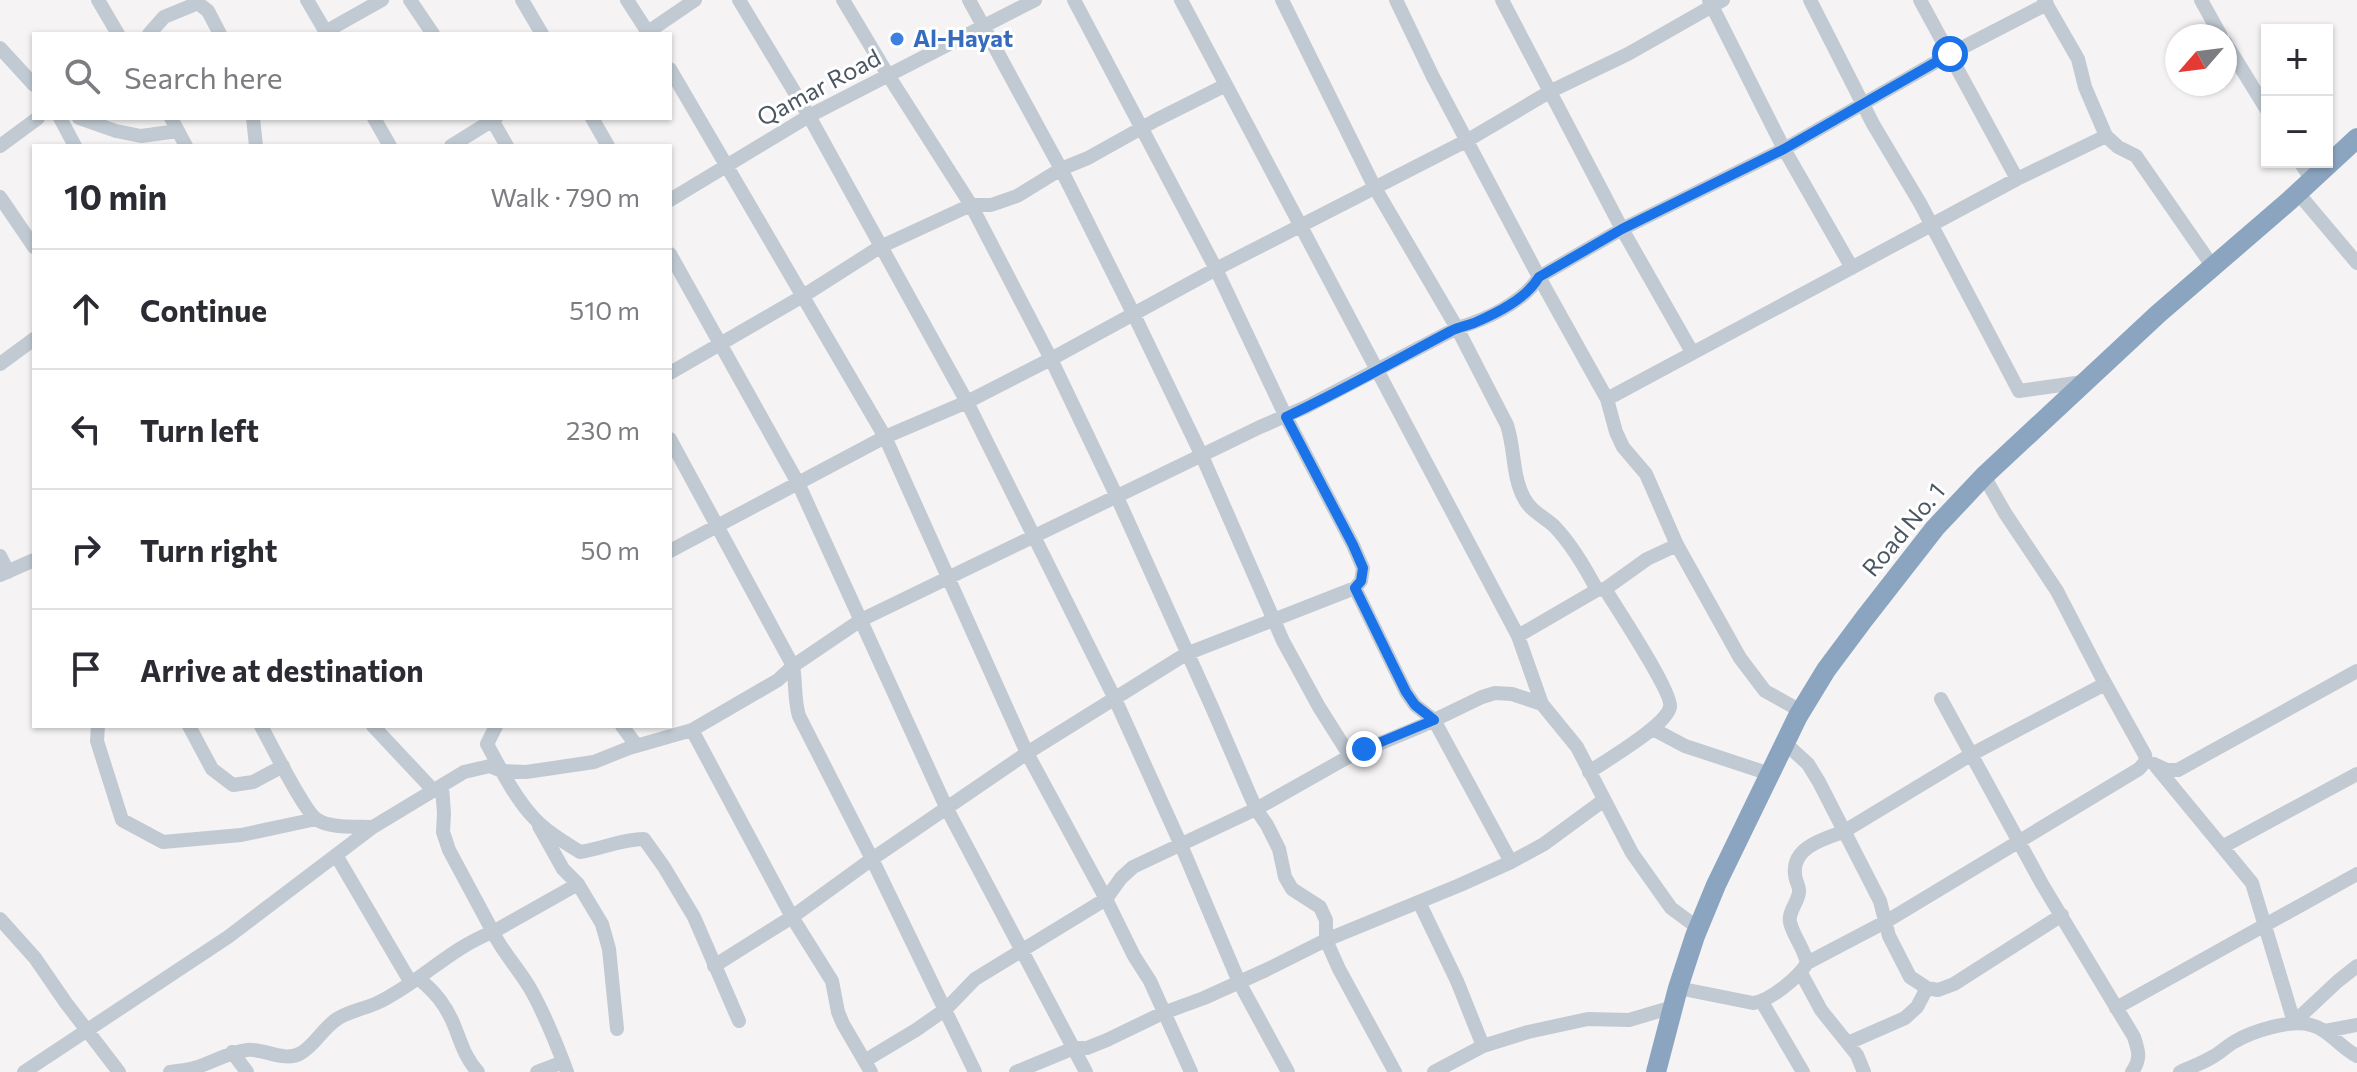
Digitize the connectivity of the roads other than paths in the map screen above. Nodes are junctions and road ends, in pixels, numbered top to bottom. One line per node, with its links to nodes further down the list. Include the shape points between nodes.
1 (98, 0): 25 (street)
2 (307, 0): 28 (street)
3 (382, 0): 29 (street)
4 (410, 0): 30 (street)
5 (522, 0): 31 (street)
6 (627, 0): 32 (street)
7 (695, 0): 33 (street)
8 (739, 0): 44 (street)
9 (843, 0): 38 (street)
10 (969, 0): 24 (street)
11 (1035, 0): 24 (street, Qamar Road)
12 (1074, 0): 54 (street)
13 (1181, 0): 40 (street)
14 (1282, 0): 72 (street)
15 (1396, 0): 57 (street)
16 (1502, 0): 41 (street)
17 (1810, 0): 43 (street)
18 (1920, 0): 35 (street)
19 (2201, 0): 23 (street)
20 (197, 2): 26 (street, via 164,17); 27 (street)
21 (1715, 2): 41 (street, via 1628,54); 66 (street)
22 (2046, 2): 35 (street); 55 (street, via 2078,59)
23 (2214, 24)
24 (983, 26): 38 (street, Qamar Road); 69 (street)
25 (117, 32)
26 (151, 32)
27 (219, 32)
28 (325, 32)
29 (328, 32)
30 (432, 32)
31 (541, 32)
32 (646, 32)
33 (648, 32)
34 (0, 48): 39 (street)
35 (1950, 54): 43 (street); 70 (street)
36 (2237, 61): 42 (street)
37 (672, 72): 67 (street)
38 (888, 75): 44 (street, Qamar Road); 75 (street)
39 (32, 83)
40 (1226, 85): 54 (street); 77 (street)
41 (1551, 91): 57 (street); 78 (street)
42 (2261, 100)
43 (1863, 105): 66 (street); 76 (street)
44 (809, 116): 67 (street, Qamar Road); 80 (street)
45 (35, 120): 65 (street)
46 (61, 120): 58 (street)
47 (85, 120): 53 (street, via 141,136)
48 (253, 120): 60 (street)
49 (375, 120): 61 (street)
50 (491, 120): 62 (street)
51 (494, 120): 63 (street)
52 (593, 120): 64 (street)
53 (174, 124): 59 (street)
54 (1142, 127): 69 (street); 85 (street)
55 (2106, 136): 70 (street); 83 (street, via 2136,156)
56 (2357, 138): 71 (highway, Road No. 1)
57 (1468, 140): 72 (street); 86 (street)
58 (74, 144)
59 (185, 144)
60 (256, 144)
61 (389, 144)
62 (454, 144)
63 (506, 144)
64 (607, 144)
65 (0, 146)
66 (1784, 149): 78 (street); 84 (street)
67 (727, 164): 74 (street, Qamar Road); 87 (street)
68 (2301, 168): 71 (street)
69 (1061, 169): 75 (street, via 1007,200); 88 (street)
70 (2017, 179): 76 (street)
71 (2305, 186): 82 (street); 83 (highway, Road No. 1)
72 (1375, 188): 77 (street); 89 (street)
73 (0, 197): 79 (street)
74 (672, 199)
75 (971, 205): 80 (street); 94 (street)
76 (1932, 226): 84 (street); 97 (street, via 2019,391)
77 (1302, 227): 85 (street); 95 (street)
78 (1622, 229): 86 (street); 92 (street)
79 (32, 244)
80 (880, 247): 87 (street); 99 (street)
81 (672, 258): 91 (street)
82 (2357, 263)
83 (2213, 267): 97 (highway, Road No. 1)
84 (1852, 268): 92 (street)
85 (1216, 269): 88 (street); 100 (street)
86 (1539, 277): 89 (street, via 1515,301); 98 (street)
87 (803, 296): 91 (street); 101 (street)
88 (1134, 315): 94 (street); 103 (street)
89 (1457, 328): 95 (street); 116 (street, via 1507,425 1525,502 1558,530)
90 (32, 340): 93 (street)
91 (721, 344): 96 (street); 105 (street)
92 (1692, 352): 98 (street)
93 (3, 356)
94 (1051, 359): 99 (street); 106 (street)
95 (1377, 371): 100 (street); 119 (street)
96 (672, 372)
97 (2083, 382): 104 (highway, Road No. 1)
98 (1607, 399): 109 (street, via 1623,447 1646,474)
99 (967, 402): 101 (street); 108 (street)
100 (1286, 417): 103 (street); 115 (street, via 1363,568)
101 (885, 437): 105 (street); 114 (street)
102 (672, 443): 107 (street)
103 (1202, 456): 106 (street); 118 (street)
104 (1984, 476): 123 (street, via 2057,591); 127 (highway, Road No. 1, via 1935,528 1826,670)
105 (798, 483): 107 (street); 117 (street)
106 (1117, 497): 108 (street); 120 (street)
107 (716, 527): 110 (street); 121 (street)
108 (1033, 537): 114 (street); 124 (street)
109 (1677, 545): 116 (street); 127 (street, via 1740,658 1765,691)
110 (672, 550)
111 (0, 556): 113 (street)
112 (32, 561): 113 (street)
113 (4, 573)
114 (949, 577): 117 (street); 139 (street)
115 (1355, 588): 118 (street); 128 (street, via 1406,692)
116 (1601, 590): 119 (street); 135 (street, via 1668,692 1671,704)
117 (861, 620): 121 (street); 150 (street)
118 (1274, 620): 120 (street); 141 (street)
119 (1518, 636): 126 (street)
120 (1186, 654): 124 (street); 151 (street)
121 (793, 666): 136 (street); 160 (street, via 799,716)
122 (2357, 671): 142 (street, via 2178,770)
123 (2105, 684): 140 (street); 142 (street)
124 (1115, 699): 139 (street); 157 (street)
125 (1941, 699): 140 (street)
126 (1542, 704): 128 (street, via 1495,693); 145 (street, via 1577,747)
127 (1801, 711): 137 (highway, Road No. 1)
128 (1434, 720): 141 (street); 161 (street)
129 (98, 728): 153 (street, via 97,741 122,820 163,842 241,835)
130 (190, 728): 143 (street, via 212,769 233,785 253,782)
131 (262, 728): 143 (street)
132 (375, 728): 148 (street)
133 (495, 728): 144 (street, via 487,744)
134 (624, 728): 138 (street)
135 (1653, 729): 145 (street); 146 (street, via 1685,746)
136 (692, 730): 138 (street); 167 (street)
137 (1785, 743): 146 (highway, Road No. 1); 155 (street, via 1808,764)
138 (637, 746): 144 (street, via 594,762)
139 (1027, 753): 150 (street); 164 (street)
140 (1972, 754): 155 (street); 156 (street)
141 (1350, 756): 151 (street)
142 (2150, 762): 156 (street); 158 (street)
143 (283, 766): 153 (street)
144 (502, 771): 148 (street, via 478,768); 152 (street)
145 (1589, 772): 149 (street)
146 (1770, 774): 171 (highway, Road No. 1)
147 (2357, 774): 158 (street)
148 (438, 789): 154 (street); 172 (street, via 449,850)
149 (1604, 800): 161 (street); 171 (street, via 1662,897)
150 (947, 809): 160 (street); 174 (street)
151 (1256, 809): 157 (street); 173 (street, via 1279,849 1292,889 1320,907)
152 (534, 818): 163 (street, via 563,869); 175 (street, via 580,852 644,839 694,917)
153 (316, 819): 154 (street)
154 (373, 827): 159 (street)
155 (1843, 832): 169 (street); 177 (street, via 1802,851 1796,861 1799,895 1790,921 1805,952)
156 (2018, 840): 166 (street); 169 (street)
157 (1181, 845): 164 (street, via 1133,867); 179 (street)
158 (2222, 847): 170 (street, via 2252,883)
159 (336, 855): 178 (street); 191 (street, via 228,937)
160 (872, 859): 167 (street); 184 (street)
161 (1511, 862): 165 (street)
162 (2357, 874): 170 (street)
163 (578, 884): 172 (street); 189 (street, via 602,924 609,949)
164 (1106, 899): 174 (street); 185 (street)
165 (1419, 902): 173 (street); 193 (street)
166 (2062, 915): 180 (street, via 1954,984); 183 (street)
167 (792, 917): 175 (street); 197 (street, via 832,981 843,1024)
168 (0, 919): 191 (street)
169 (1887, 921): 177 (street); 180 (street, via 1910,977)
170 (2265, 926): 183 (street); 187 (street)
171 (1698, 928): 181 (highway, Road No. 1)
172 (493, 932): 178 (street); 198 (street, via 532,991)
173 (1326, 940): 179 (street); 210 (street)
174 (1021, 950): 184 (street, via 975,979); 194 (street)
175 (714, 966): 186 (street)
176 (2357, 966): 187 (street)
177 (1804, 968): 182 (street); 192 (street, via 1821,1010)
178 (415, 981): 195 (street, via 334,1021 302,1053); 203 (street, via 440,998)
179 (1239, 982): 185 (street); 209 (street)
180 (1927, 988): 192 (street, via 1905,1018)
181 (1676, 997): 182 (street); 193 (street, via 1629,1020 1588,1019); 212 (highway, Road No. 1)
182 (1762, 1002): 213 (street)
183 (2116, 1008): 215 (street, via 2139,1051)
184 (946, 1009): 197 (street); 205 (street)
185 (1163, 1013): 194 (street, via 1087,1048); 208 (street)
186 (739, 1021)
187 (2294, 1022): 190 (street); 216 (street, via 2236,1041)
188 (2357, 1025): 190 (street)
189 (617, 1029)
190 (2325, 1031): 196 (street)
191 (88, 1032): 199 (street); 200 (street)
192 (1848, 1043): 214 (street)
193 (1483, 1046): 211 (street)
194 (1074, 1048): 206 (street); 207 (street)
195 (232, 1052): 201 (street); 202 (street)
196 (2357, 1056)
197 (869, 1066)
198 (565, 1067): 204 (street)
199 (24, 1072)
200 (119, 1072)
201 (170, 1072)
202 (247, 1072)
203 (478, 1072)
204 (537, 1072)
205 (975, 1072)
206 (1016, 1072)
207 (1086, 1072)
208 (1191, 1072)
209 (1288, 1072)
210 (1395, 1072)
211 (1434, 1072)
212 (1656, 1072)
213 (1803, 1072)
214 (1864, 1072)
215 (2132, 1072)
216 (2180, 1072)

